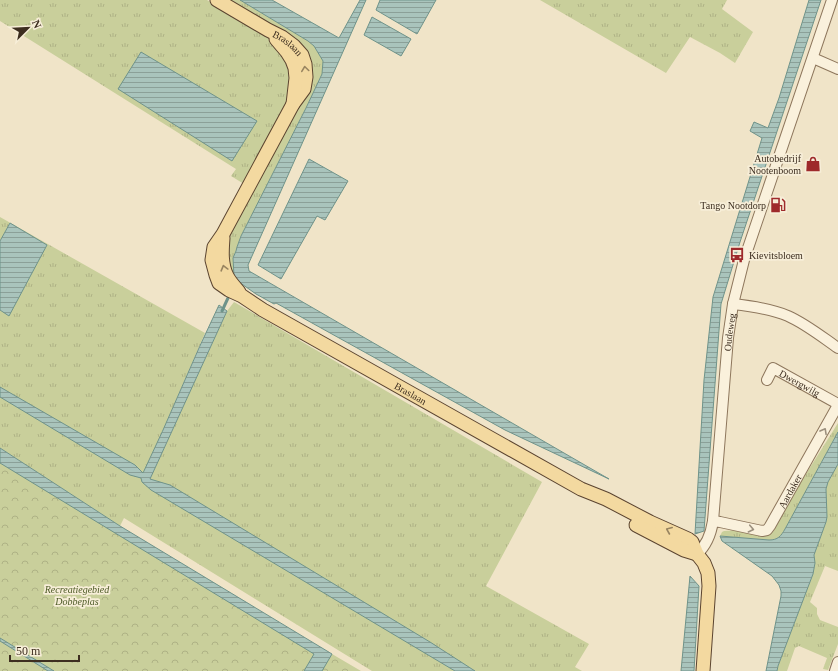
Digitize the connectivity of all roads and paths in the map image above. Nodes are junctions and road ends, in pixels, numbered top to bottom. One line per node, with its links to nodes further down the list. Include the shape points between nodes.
1 (217, 0): 10 (main road, Braslaan, via 268,30 292,60 296,78 293,104 223,234 223,268 242,296 581,489 688,539)
2 (832, 0): 3 (street, Oudeweg)
3 (813, 58): 4 (street); 5 (street, Oudeweg, via 744,260)
4 (838, 69)
5 (733, 304): 6 (street, via 789,317); 9 (street, Oudeweg)
6 (838, 348)
7 (767, 380): 8 (street, Dwergwilg, via 773,368)
8 (838, 404): 9 (street, Aardaker, one-way to 8, via 767,530)
9 (713, 521): 10 (street, Oudeweg, via 711,534 703,549)
10 (697, 554): 12 (main road, via 708,573)
11 (838, 662): 13 (street)
12 (703, 671)
13 (835, 671)

